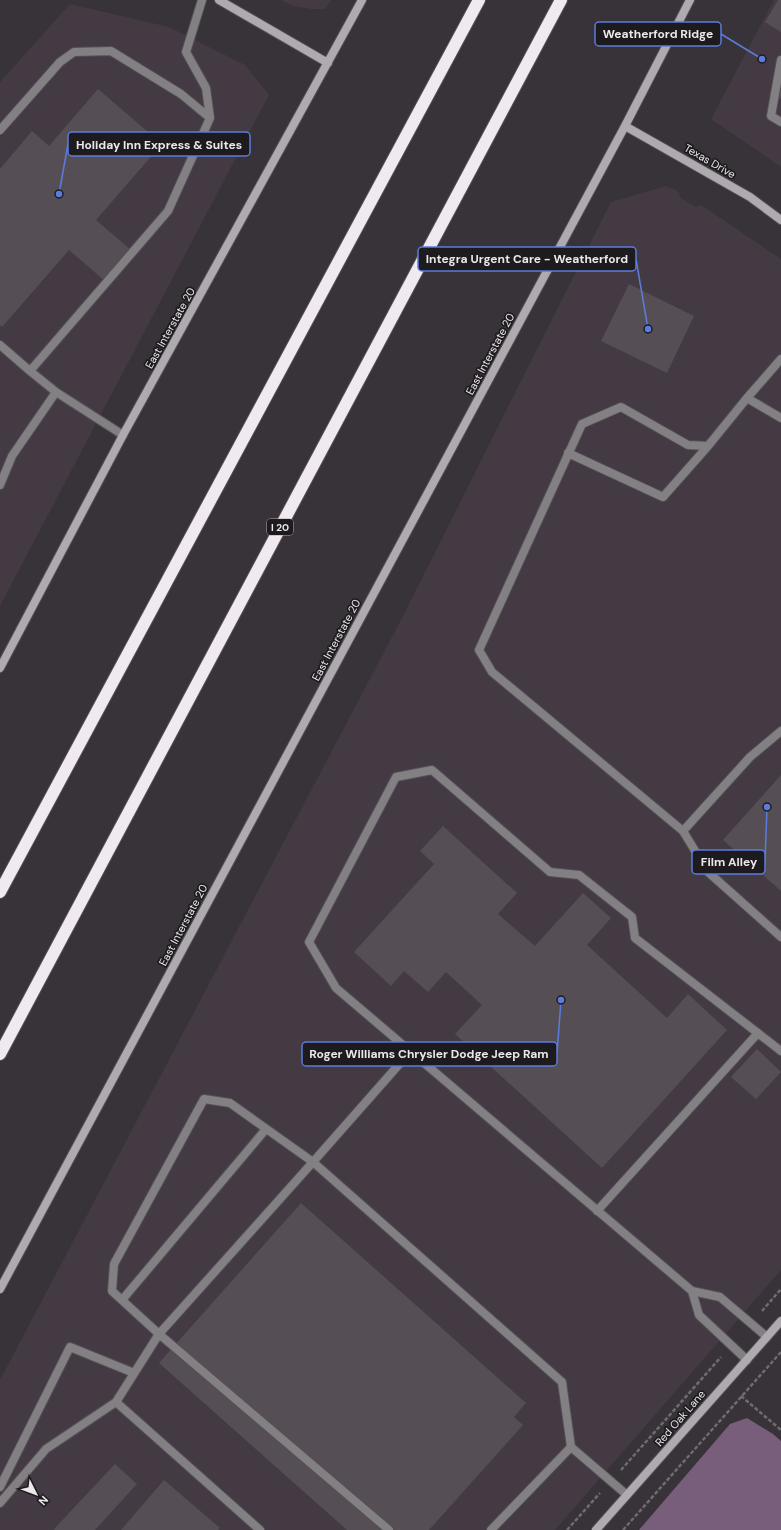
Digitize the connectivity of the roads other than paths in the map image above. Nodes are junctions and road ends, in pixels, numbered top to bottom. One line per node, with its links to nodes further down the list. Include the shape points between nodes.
1 (202, 0): 9 (lane, via 186,52 206,88)
2 (219, 0): 8 (main road)
3 (362, 0): 8 (main road, East Interstate 20)
4 (479, 0): 27 (highway)
5 (561, 0): 32 (highway, I 20)
6 (690, 0): 11 (main road, East Interstate 20)
7 (781, 60): 10 (lane, via 772,116)
8 (328, 63): 20 (main road, East Interstate 20)
9 (210, 118): 12 (lane, via 181,94 111,51 74,52 60,62); 16 (lane, via 168,211)
10 (781, 122)
11 (625, 126): 13 (main road, Texas Drive, via 750,197); 36 (main road, East Interstate 20)
12 (0, 130)
13 (781, 220)
14 (0, 345): 16 (lane)
15 (781, 359): 18 (lane)
16 (30, 371): 17 (lane)
17 (56, 392): 20 (lane); 23 (lane, via 12,456)
18 (747, 398): 19 (lane); 21 (lane)
19 (781, 418)
20 (123, 435): 24 (main road, East Interstate 20)
21 (708, 446): 22 (lane, via 688,445 620,407 582,424); 22 (lane, via 663,497)
22 (568, 453): 26 (lane, via 479,650 492,672)
23 (0, 485)
24 (0, 668)
25 (781, 730): 26 (lane, via 750,757)
26 (683, 830): 28 (lane, via 708,872)
27 (0, 892)
28 (781, 937)
29 (758, 1033): 30 (lane); 31 (lane, via 635,938 632,917 626,912 579,875 550,872 432,770 396,777 308,942 336,988); 35 (lane)
30 (781, 1051)
31 (410, 1052): 34 (lane); 35 (lane)
32 (0, 1054)
33 (266, 1129): 34 (lane); 38 (lane); 38 (lane, via 230,1103 204,1099 114,1264 112,1291)
34 (313, 1162): 40 (lane); 45 (lane, via 562,1382)
35 (597, 1211): 37 (lane)
36 (0, 1289)
37 (692, 1291): 41 (lane, via 720,1297); 42 (lane, via 699,1315)
38 (122, 1300): 40 (lane)
39 (781, 1321): 41 (main road, Red Oak Lane)
40 (159, 1334): 43 (lane); 50 (lane)
41 (767, 1337): 42 (main road, Red Oak Lane)
42 (747, 1360): 47 (main road, Red Oak Lane)
43 (134, 1373): 44 (lane); 46 (lane, via 70,1347)
44 (116, 1402): 48 (lane, via 46,1449); 49 (lane)
45 (571, 1447): 47 (lane); 51 (lane)
46 (0, 1487)
47 (627, 1495): 52 (main road, Red Oak Lane)
48 (0, 1503)
49 (257, 1529)
50 (390, 1530)
51 (491, 1530)
52 (596, 1530)

